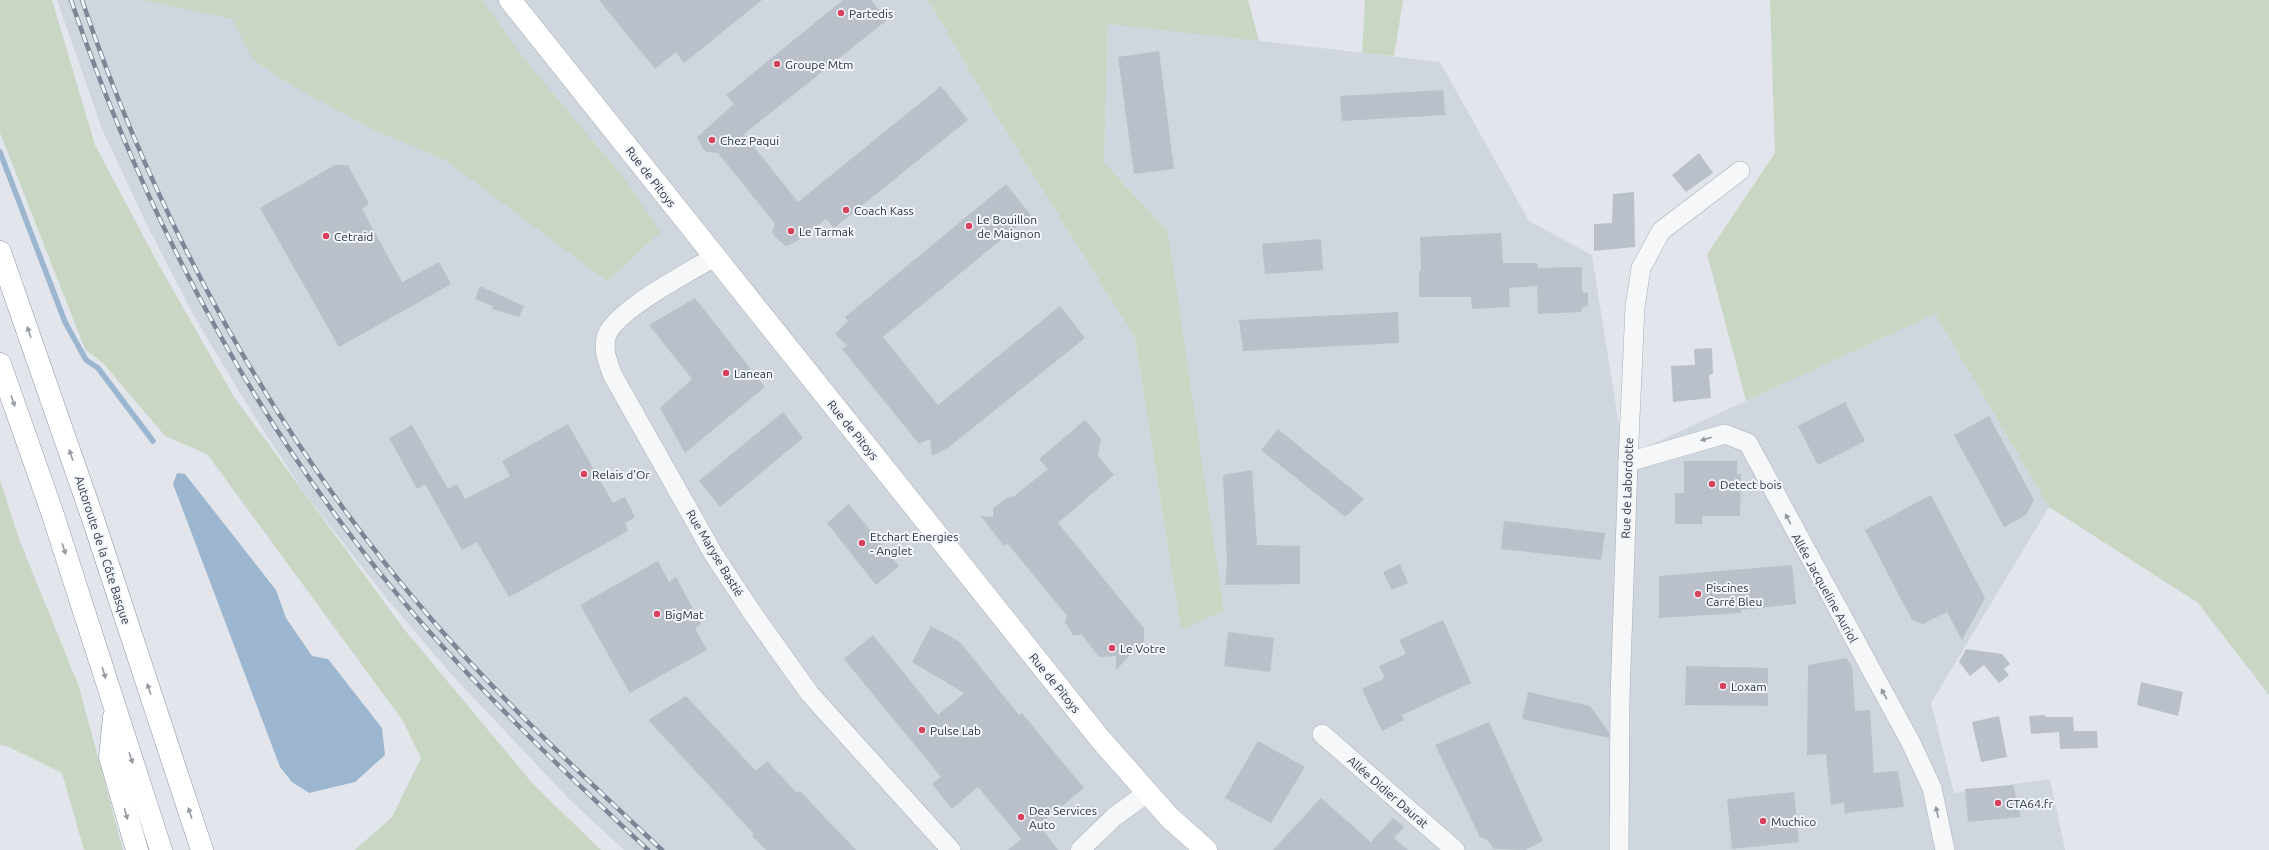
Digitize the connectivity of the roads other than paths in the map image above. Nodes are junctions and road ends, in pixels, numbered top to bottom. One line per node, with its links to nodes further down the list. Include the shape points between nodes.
1 (510, 0): 4 (main road, Rue de Pitoys)
2 (1740, 171): 6 (street, Rue de Labordotte, via 1661,231 1641,268 1635,307)
3 (0, 252): 12 (main road, Autoroute de la Côte Basque, one-way to 3, via 90,511)
4 (714, 257): 9 (main road, Rue de Pitoys, via 1101,740); 13 (street, Rue Maryse Bastié, via 615,321 606,337 605,352 612,374 714,555 810,694)
5 (0, 364): 7 (main road, one-way to 7, via 52,512)
6 (1628, 462): 17 (street, Rue de Labordotte, via 1620,697); 18 (street, Allée Jacqueline Auriol, one-way to 6, via 1932,788 1911,743 1748,443 1725,434)
7 (115, 708): 10 (main road, one-way to 10, via 110,757); 11 (main road, one-way to 11)
8 (1322, 734): 16 (street, Allée Didier Daurat)
9 (1147, 793): 14 (street, via 1114,817); 15 (main road, Rue de Pitoys)
10 (137, 850)
11 (161, 850)
12 (202, 850)
13 (952, 850)
14 (1080, 850)
15 (1206, 850)
16 (1455, 850)
17 (1619, 850)
18 (1945, 850)

